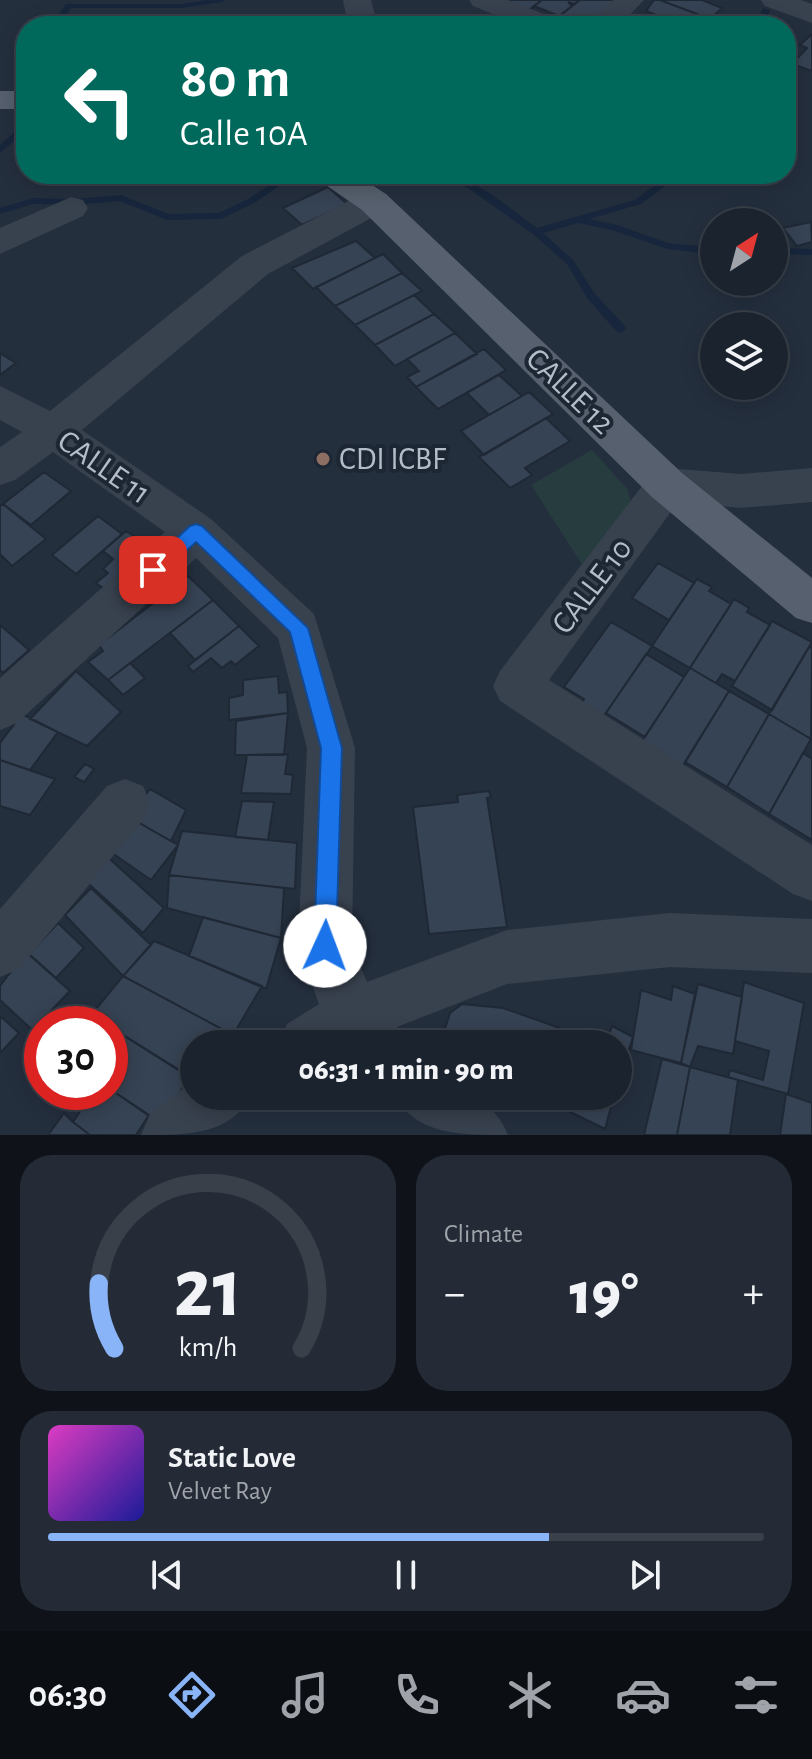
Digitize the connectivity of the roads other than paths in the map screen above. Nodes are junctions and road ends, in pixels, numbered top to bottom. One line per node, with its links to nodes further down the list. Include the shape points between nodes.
1 (483, 0): 3 (street)
2 (630, 0): 4 (street)
3 (524, 16)
4 (613, 16)
5 (347, 184): 6 (main road, CALLE 12)
6 (374, 202): 10 (street, via 255,265); 12 (main road, CALLE 12)
7 (71, 208): 8 (street)
8 (0, 242)
9 (0, 401): 10 (street, CALLE 11)
10 (53, 431): 11 (street); 14 (street, CALLE 11)
11 (0, 469)
12 (667, 485): 13 (street, via 741,491); 15 (main road, CALLE 12); 18 (street, CALLE 10, via 517,686)
13 (812, 485)
14 (196, 531): 16 (street); 21 (street, CALLE 11, via 298,628 331,748 325,946)
15 (812, 604)
16 (0, 708)
17 (125, 803): 20 (street)
18 (812, 875)
19 (812, 946): 22 (street, via 670,940 507,957)
20 (0, 950)
21 (344, 1030)
22 (355, 1030)
23 (200, 1110): 25 (street)
24 (443, 1110): 26 (street)
25 (171, 1135)
26 (478, 1135)

